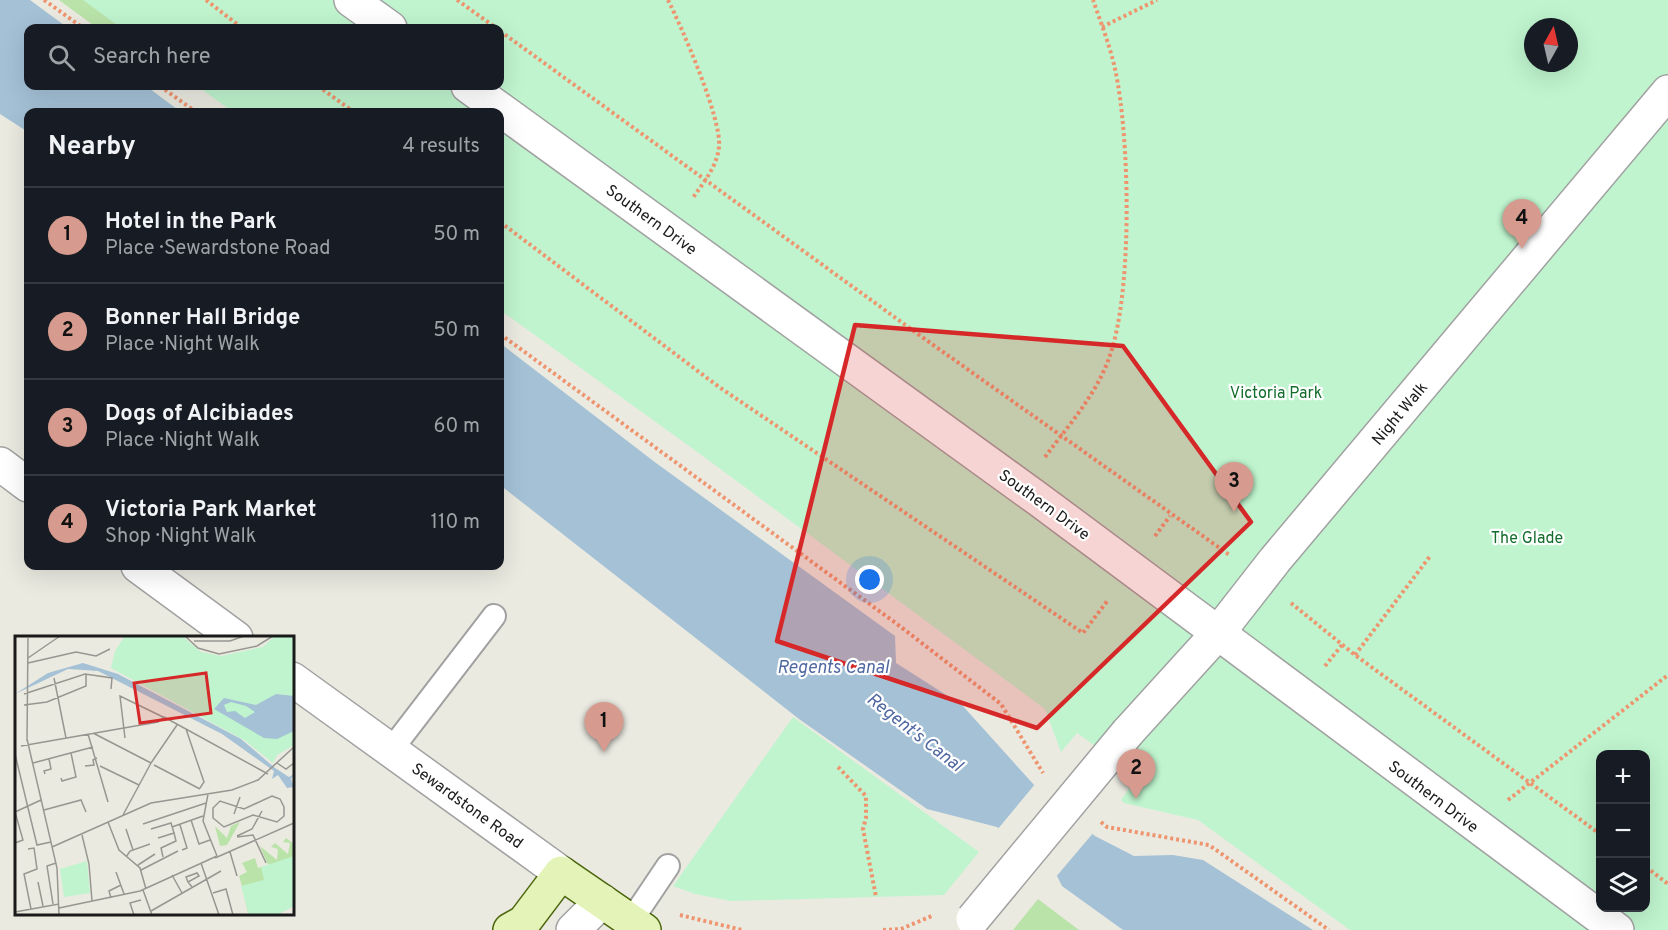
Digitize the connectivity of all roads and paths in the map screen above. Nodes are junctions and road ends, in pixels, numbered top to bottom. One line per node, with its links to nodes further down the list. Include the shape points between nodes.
1 (44, 0): 8 (path)
2 (206, 0): 9 (path)
3 (351, 0): 10 (street)
4 (457, 0): 11 (path)
5 (668, 0): 22 (path, via 682,29 717,133 716,164)
6 (1093, 0): 12 (path)
7 (1157, 0): 12 (path)
8 (77, 24)
9 (237, 24)
10 (384, 24)
11 (490, 24)
12 (1102, 27): 26 (path, via 1116,72 1122,126 1126,196 1122,298 1110,357 1102,376)
13 (504, 34): 22 (path)
14 (165, 90): 18 (path)
15 (324, 90): 19 (path)
16 (474, 90): 20 (street, Southern Drive)
17 (1668, 92): 36 (street, Night Walk)
18 (190, 108)
19 (348, 108)
20 (498, 108)
21 (504, 112): 24 (street, Southern Drive)
22 (706, 180): 24 (path); 26 (path)
23 (504, 225): 32 (path, via 719,387 1083,633)
24 (668, 231): 29 (street, Southern Drive)
25 (504, 337): 43 (path, via 1001,704)
26 (1060, 437): 29 (path); 30 (path)
27 (0, 464): 28 (street)
28 (24, 482)
29 (1022, 487): 32 (street, Southern Drive)
30 (1226, 552)
31 (1431, 555): 38 (path)
32 (1131, 568): 36 (street, Southern Drive)
33 (143, 570): 37 (street)
34 (1298, 608): 38 (path)
35 (494, 616): 41 (lane)
36 (1218, 633): 55 (street, Night Walk, bridge); 63 (street, Southern Drive)
37 (233, 636)
38 (1355, 655): 44 (path)
39 (1668, 675): 44 (path)
40 (294, 680): 41 (street, Sewardstone Road)
41 (391, 750): 50 (street, Sewardstone Road)
42 (838, 767): 52 (path, via 866,796 863,829)
43 (1047, 779)
44 (1529, 782): 45 (path); 47 (path)
45 (1509, 798)
46 (1098, 820): 62 (path, via 1107,827 1209,844)
47 (1596, 831)
48 (668, 866): 56 (lane)
49 (1650, 870): 51 (path)
50 (561, 873): 53 (main road, Sewardstone Road); 57 (main road, via 524,922)
51 (1668, 884)
52 (876, 897)
53 (602, 901): 56 (main road, Sewardstone Road); 58 (street)
54 (672, 911): 59 (path)
55 (958, 921): 61 (path)
56 (638, 926)
57 (510, 930)
58 (573, 930)
59 (742, 930)
60 (883, 930): 61 (path)
61 (900, 930)
62 (1329, 930)
63 (1617, 930)

